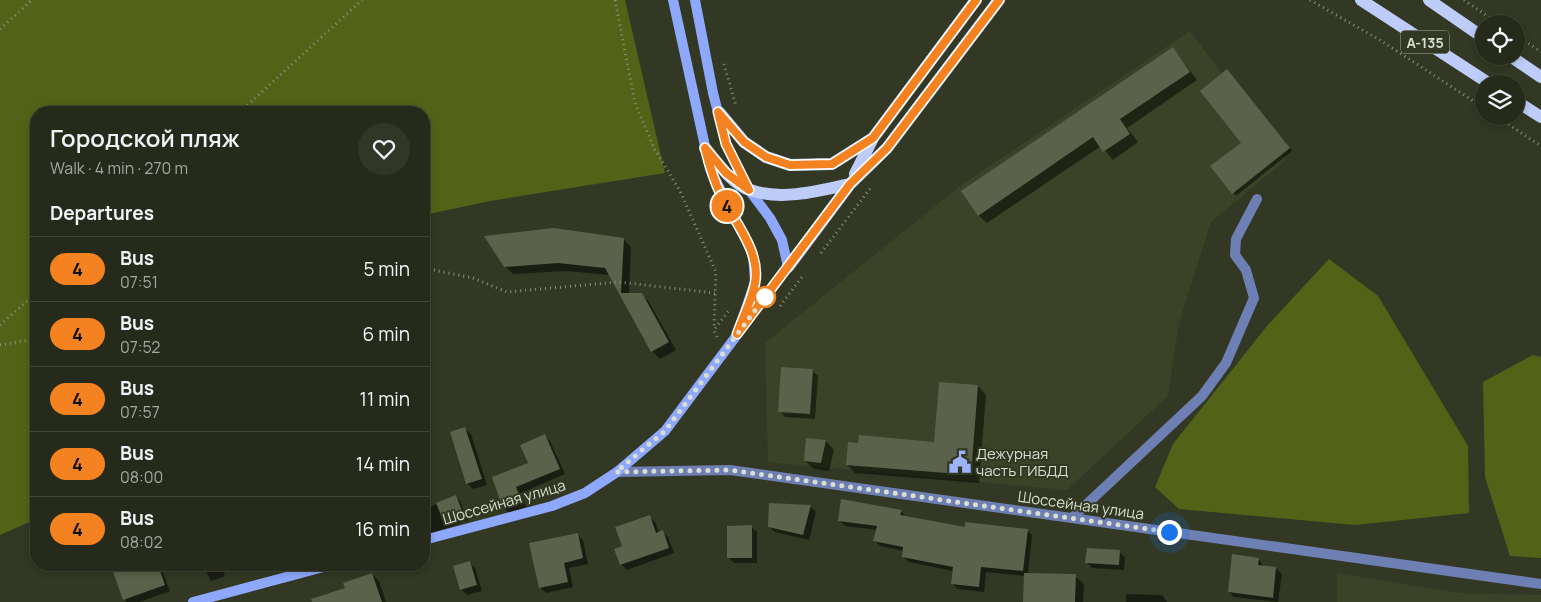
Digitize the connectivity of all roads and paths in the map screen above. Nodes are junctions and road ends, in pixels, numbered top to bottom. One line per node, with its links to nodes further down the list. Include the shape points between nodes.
1 (32, 0): 13 (path)
2 (362, 0): 22 (path)
3 (614, 0): 36 (path, via 635,103 654,148 680,191 716,272)
4 (673, 0): 30 (main road)
5 (695, 0): 24 (main road)
6 (976, 0): 28 (main road)
7 (999, 0): 31 (main road, via 887,148)
8 (1310, 0): 21 (path, via 1380,40)
9 (1360, 0): 19 (main road, А-135)
10 (1430, 0): 14 (main road, А-135)
11 (1464, 0): 12 (path)
12 (1486, 15)
13 (0, 29)
14 (1475, 32)
15 (1525, 41): 16 (path)
16 (1541, 52)
17 (724, 63): 25 (path)
18 (1523, 65): 20 (main road)
19 (1476, 75)
20 (1541, 77)
21 (1475, 102)
22 (247, 106)
23 (1525, 107): 26 (main road)
24 (718, 112): 28 (main road, via 744,142 766,157 790,165 832,164); 32 (main road, via 726,144)
25 (739, 114)
26 (1541, 117)
27 (1510, 125): 29 (path)
28 (873, 138): 31 (main road)
29 (1541, 146)
30 (705, 148): 32 (main road, via 726,173); 40 (main road, via 720,193 753,254 755,282)
31 (850, 184): 32 (main road, via 804,194); 34 (main road)
32 (749, 190): 34 (main road, via 782,240)
33 (1257, 199): 44 (street, via 1236,239 1235,255 1246,270 1254,298 1226,363 1202,396)
34 (788, 267): 40 (main road, Шоссейная улица)
35 (430, 269): 36 (path, via 473,278 506,292 618,282)
36 (715, 293): 39 (path)
37 (30, 298): 38 (path)
38 (0, 325)
39 (714, 330)
40 (737, 334): 43 (main road, Шоссейная улица, via 665,431)
41 (30, 340): 42 (path)
42 (0, 345)
43 (616, 472): 44 (street, Шоссейная улица, via 730,470); 45 (main road, Шоссейная улица, via 585,493 552,506)
44 (1072, 518): 47 (street, Шоссейная улица)
45 (430, 538)
46 (309, 571): 48 (main road)
47 (1541, 584)
48 (193, 602)

